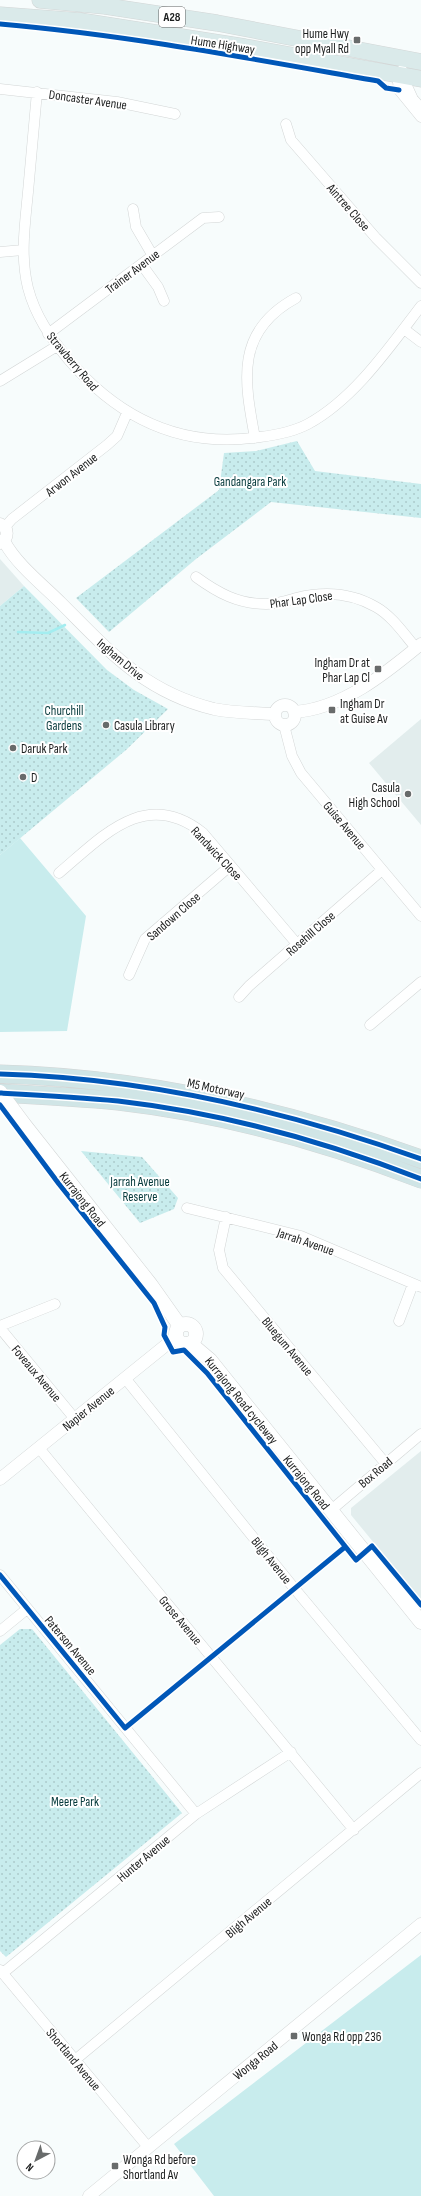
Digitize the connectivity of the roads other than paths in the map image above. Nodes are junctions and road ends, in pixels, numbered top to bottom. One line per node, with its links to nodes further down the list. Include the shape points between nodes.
1 (40, 0): 3 (highway, Hume Highway / A28, via 105,6 217,23)
2 (0, 15): 5 (highway, Hume Highway / A28, via 95,24)
3 (403, 58): 4 (highway, Hume Highway / A28); 5 (street)
4 (421, 62)
5 (402, 75): 6 (highway, Hume Highway / A28); 9 (street, via 413,99); 11 (street, via 398,82 399,90)
6 (421, 80)
7 (0, 89): 8 (street, Doncaster Avenue)
8 (37, 92): 10 (street, Doncaster Avenue, via 117,102); 15 (street, Strawberry Road)
9 (421, 108)
10 (176, 114)
11 (421, 118)
12 (286, 124): 19 (street, Aintree Close, via 292,140 376,238)
13 (133, 209): 17 (street, via 136,227)
14 (219, 218): 17 (street, Trainer Avenue, via 203,218)
15 (23, 250): 16 (street); 24 (street, Strawberry Road, via 32,301)
16 (0, 252)
17 (153, 256): 18 (street, Trainer Avenue)
18 (142, 265): 21 (street, via 158,287); 24 (street, Trainer Avenue)
19 (421, 282)
20 (296, 298): 29 (street, via 282,305 266,322 248,356 246,384)
21 (164, 301)
22 (421, 306): 23 (street, Strawberry Road)
23 (404, 329): 25 (street); 29 (street, Strawberry Road, via 338,404 292,431)
24 (48, 334): 26 (street, Strawberry Road)
25 (421, 342)
26 (57, 346): 27 (street); 28 (street, Strawberry Road, via 92,386)
27 (0, 381)
28 (127, 413): 29 (street, Strawberry Road, via 154,426 200,438); 30 (street, Arwon Avenue, via 117,436 107,445)
29 (255, 438)
30 (2, 525): 31 (street, via 7,533)
31 (2, 542): 35 (street, Ingham Drive, via 118,660 136,674 167,692 214,709)
32 (196, 578): 33 (street, Phar Lap Close, via 228,598 247,603 281,603 323,593 351,596 377,607)
33 (418, 646): 34 (street, via 379,678 360,689 316,708)
34 (294, 712): 35 (street, via 290,707 282,706); 36 (street, via 292,723)
35 (275, 714): 36 (street, via 277,722)
36 (284, 725): 38 (street, Guise Avenue, via 292,756 301,773)
37 (230, 866): 39 (street, Randwick Close, via 203,833 194,826 175,817 151,814 128,819 116,826); 41 (street, Randwick Close); 42 (street, Sandown Close, via 145,939)
38 (382, 870): 40 (street, Guise Avenue); 41 (street, Rosehill Close)
39 (59, 874)
40 (421, 916)
41 (297, 944): 44 (street, Rosehill Close)
42 (129, 976)
43 (421, 982): 45 (street)
44 (239, 998)
45 (370, 1025)
46 (0, 1074): 48 (highway, M5 Motorway, via 108,1081 196,1095 304,1121)
47 (0, 1092): 49 (highway, via 120,1102 216,1117 331,1147); 56 (main road, Kurrajong Road, bridge, via 151,1285)
48 (421, 1160)
49 (421, 1179)
50 (187, 1208): 51 (street, Jarrah Avenue)
51 (226, 1217): 52 (street, Jarrah Avenue, via 306,1238); 61 (street, Bluegum Avenue, via 219,1250 226,1272)
52 (417, 1285): 54 (street)
53 (55, 1304): 55 (street)
54 (399, 1321)
55 (0, 1327): 58 (street, Foveaux Avenue)
56 (178, 1332): 57 (street, Napier Avenue); 63 (main road, Kurrajong Road, via 186,1324 194,1328 196,1336 190,1343 210,1360)
57 (125, 1378): 58 (street, Napier Avenue); 68 (street, Bligh Avenue, via 299,1594)
58 (75, 1419): 60 (street, Napier Avenue)
59 (421, 1434): 61 (street, Box Road)
60 (39, 1448): 62 (street, Napier Avenue); 69 (street, Grose Avenue)
61 (386, 1464): 63 (street, Box Road)
62 (0, 1478)
63 (330, 1511): 66 (main road, Kurrajong Road)
64 (0, 1575): 65 (street, Paterson Avenue)
65 (27, 1609): 67 (street); 71 (street, Paterson Avenue)
66 (421, 1622)
67 (0, 1631)
68 (421, 1740)
69 (291, 1752): 71 (street, Hunter Avenue); 72 (street, Grose Avenue)
70 (421, 1774): 72 (street, Bligh Avenue)
71 (196, 1814): 74 (street, Hunter Avenue)
72 (354, 1830): 75 (street, Bligh Avenue)
73 (421, 1924): 76 (street, Wonga Road)
74 (1, 1971): 75 (street, Shortland Avenue)
75 (75, 2060): 76 (street, Shortland Avenue)
76 (148, 2147): 77 (street, Wonga Road)
77 (89, 2196)

